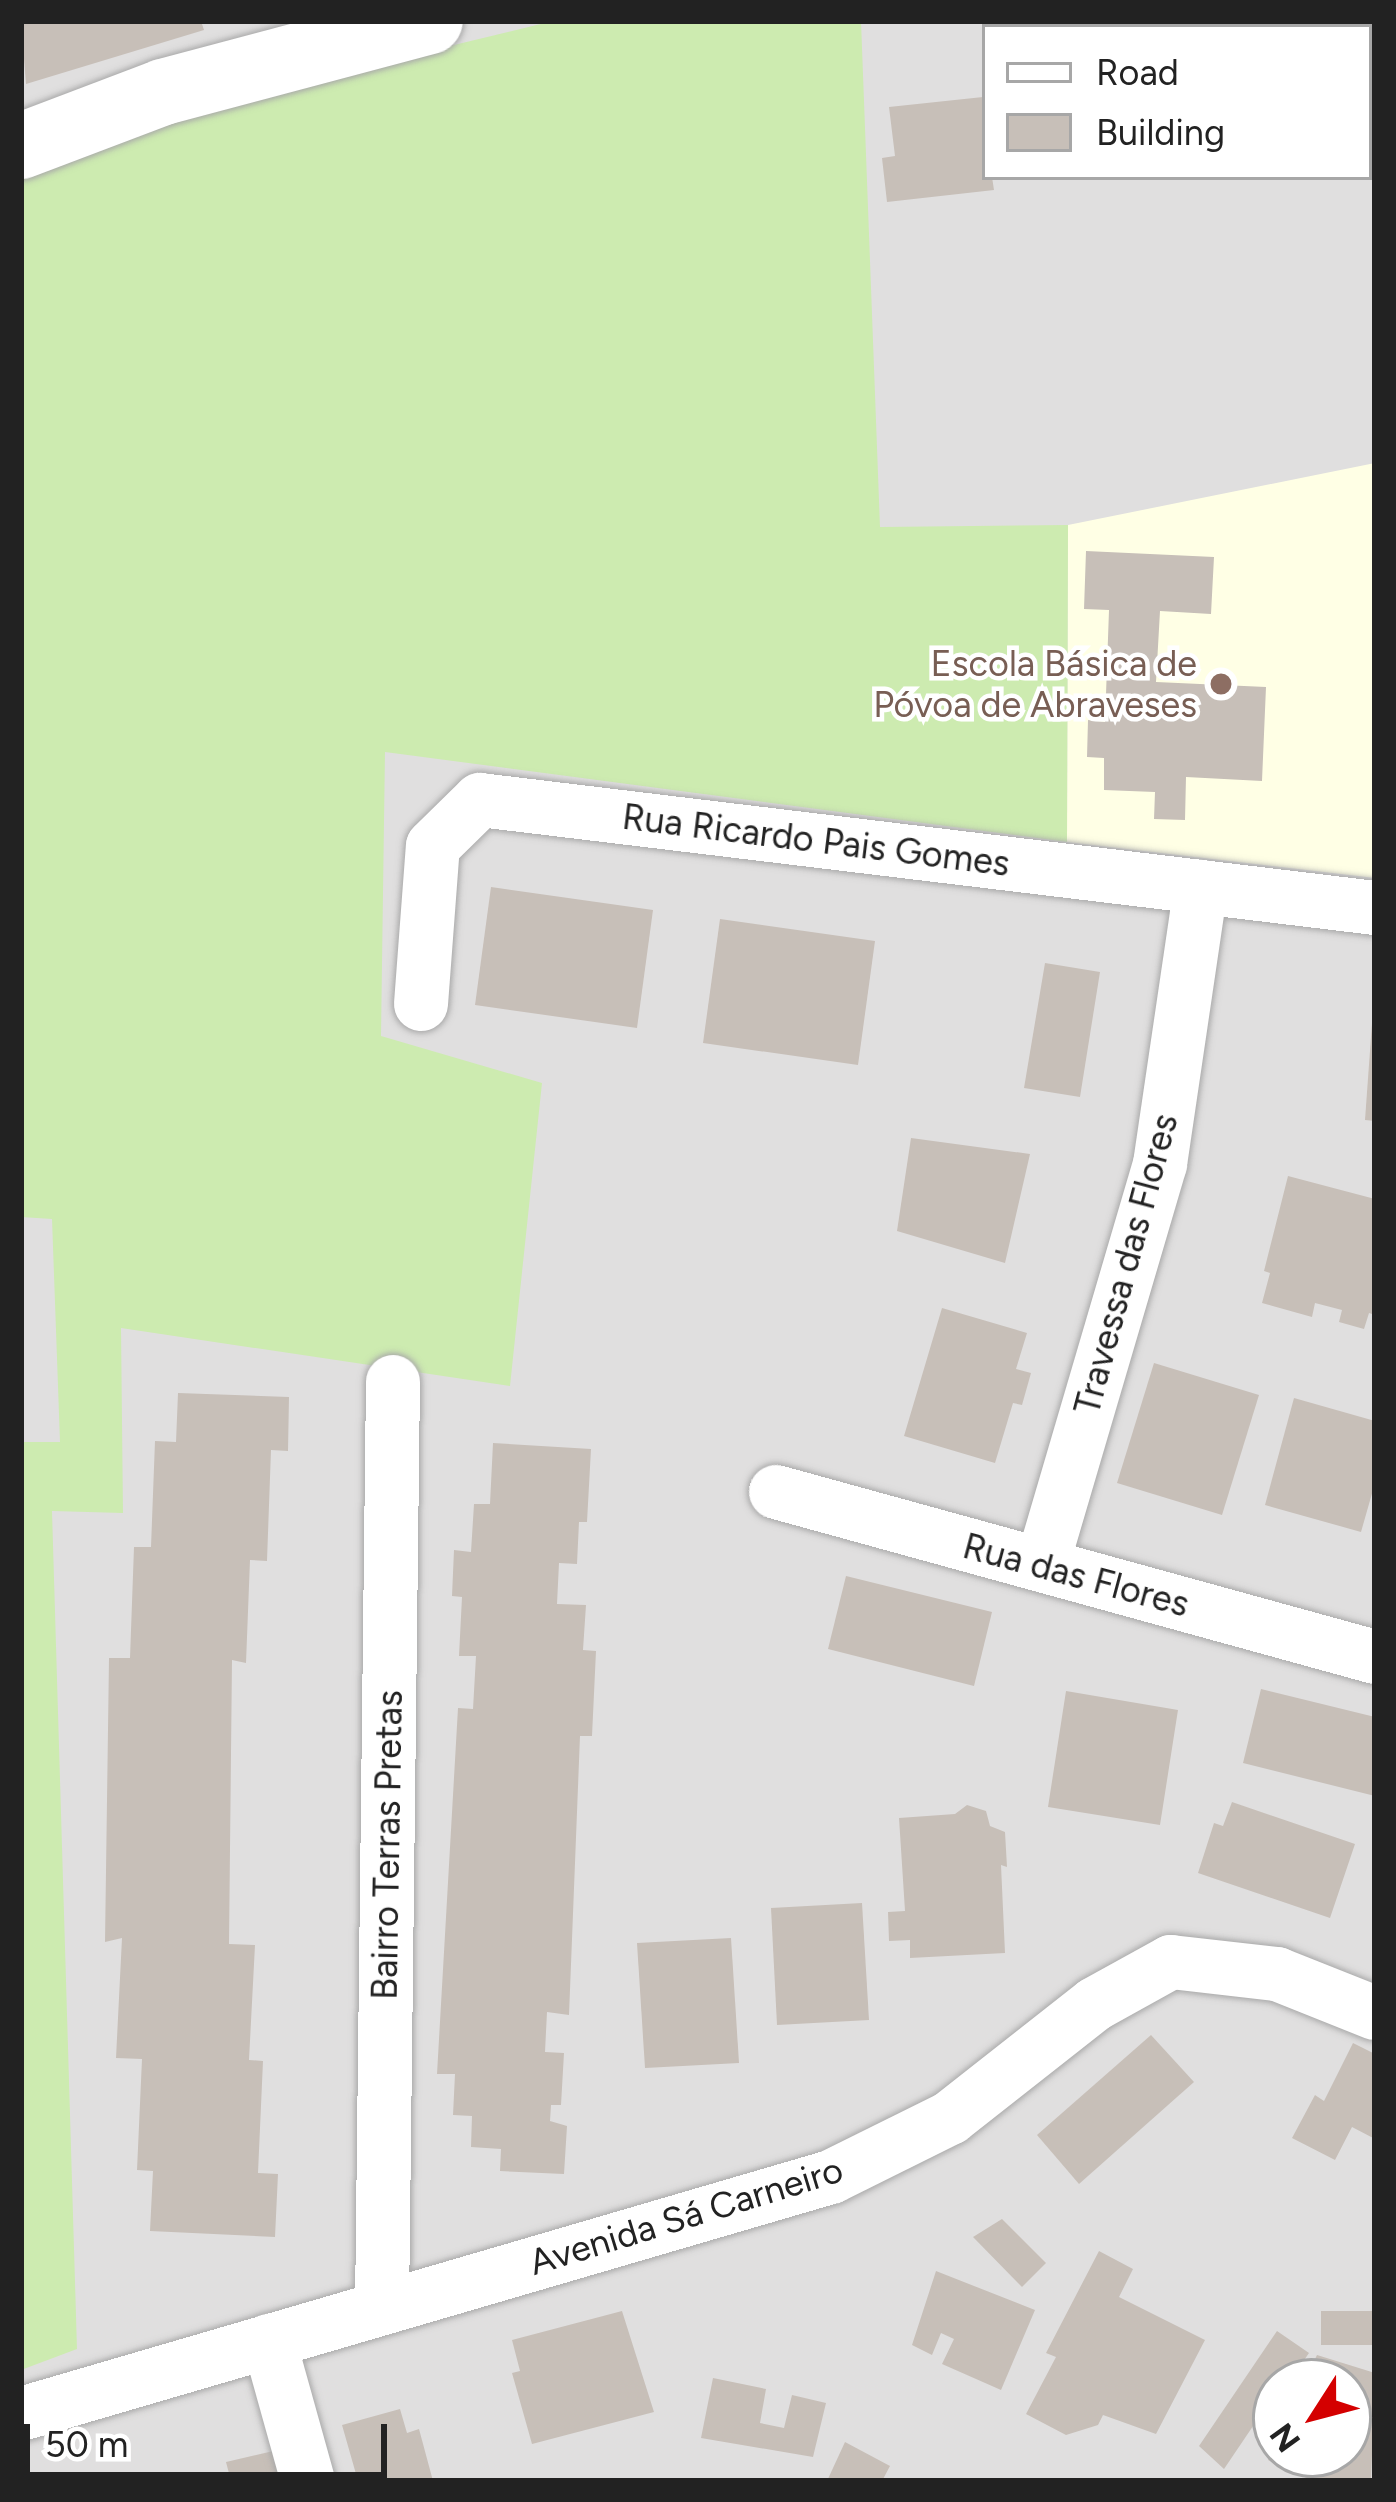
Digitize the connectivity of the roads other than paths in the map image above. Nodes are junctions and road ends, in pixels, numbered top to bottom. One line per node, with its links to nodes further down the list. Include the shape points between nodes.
1 (430, 21): 2 (street, via 163,92)
2 (21, 146)
3 (1202, 887): 4 (street, Rua Ricardo Pais Gomes); 5 (street, Rua Ricardo Pais Gomes, via 480,800 433,846); 8 (street, Travessa das Flores, via 1160,1164)
4 (1375, 908)
5 (422, 1004)
6 (393, 1382): 11 (street, Bairro Terras Pretas)
7 (776, 1492): 8 (street, Rua das Flores)
8 (1042, 1565): 9 (street, Rua das Flores)
9 (1375, 1657)
10 (1375, 2013): 11 (street, Avenida Sá Carneiro, via 1277,1974 1171,1962 1095,2004 950,2118 831,2177)
11 (382, 2308): 12 (street, Avenida Sá Carneiro)
12 (268, 2341): 13 (street, Avenida Sá Carneiro); 14 (street)
13 (21, 2414)
14 (308, 2481)

